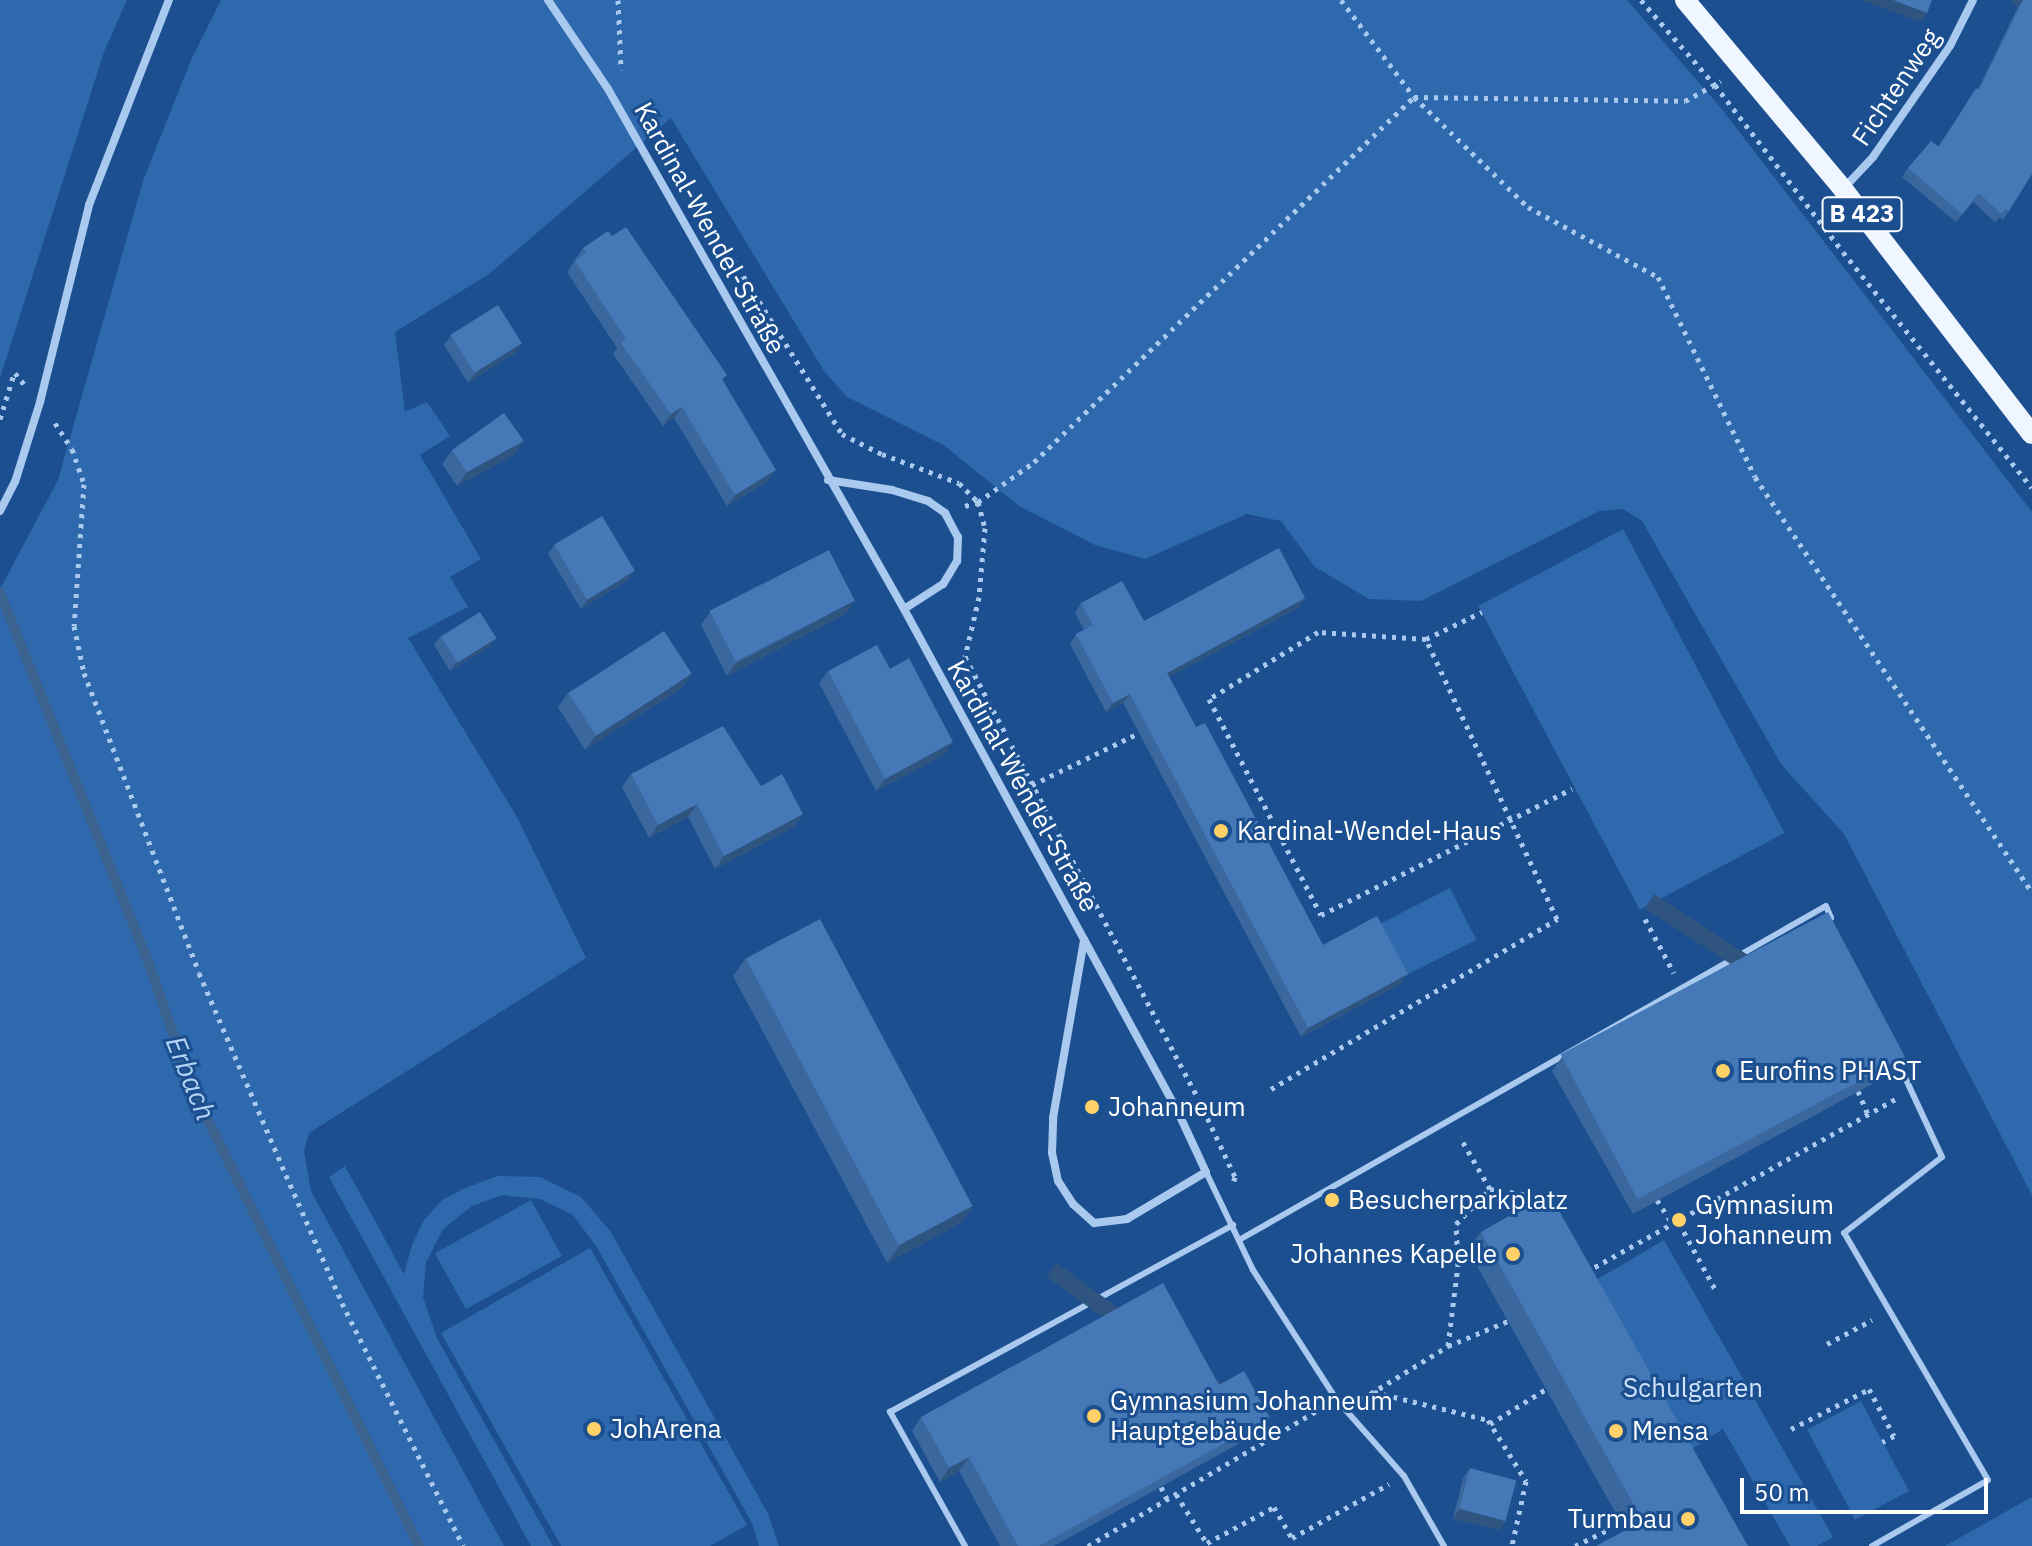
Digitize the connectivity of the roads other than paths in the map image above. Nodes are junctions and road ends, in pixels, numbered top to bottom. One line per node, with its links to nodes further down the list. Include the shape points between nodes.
1 (169, 0): 8 (street, via 89,205 40,402)
2 (548, 0): 7 (street, Kardinal-Wendel-Straße, via 608,89)
3 (1685, 0): 5 (main road, B 423)
4 (1973, 0): 5 (street, Fichtenweg, via 1950,46 1873,157)
5 (1843, 189): 6 (main road, B 423)
6 (2032, 434)
7 (828, 480): 9 (street, Kardinal-Wendel-Straße); 9 (street, via 892,490 928,501 945,513 958,537 957,561 943,584)
8 (1, 510)
9 (904, 609): 11 (street, Kardinal-Wendel-Straße)
10 (1832, 920): 15 (lane, via 1826,906)
11 (1084, 940): 13 (street, Kardinal-Wendel-Straße); 13 (street, Kardinal-Wendel-Straße, via 1053,1118 1058,1181 1094,1223 1127,1219)
12 (1892, 1048): 18 (lane, via 1942,1157 1844,1233 1988,1480)
13 (1206, 1172): 14 (lane)
14 (1233, 1225): 15 (lane); 16 (lane, via 890,1412)
15 (1239, 1240): 17 (lane, via 1336,1399 1404,1476)
16 (965, 1546)
17 (1444, 1546)
18 (1872, 1546)

